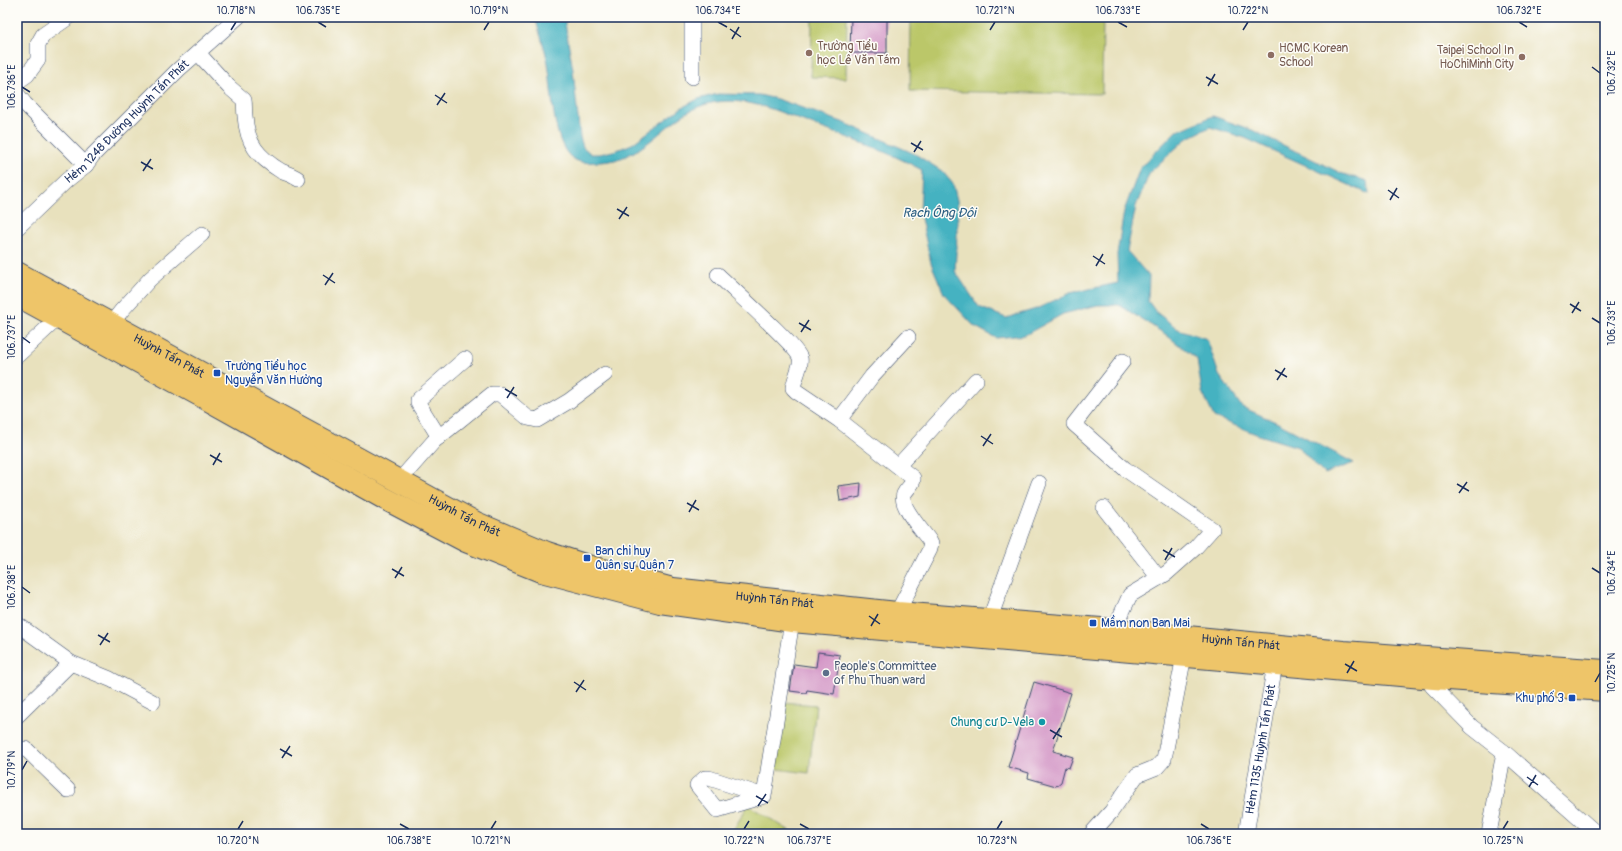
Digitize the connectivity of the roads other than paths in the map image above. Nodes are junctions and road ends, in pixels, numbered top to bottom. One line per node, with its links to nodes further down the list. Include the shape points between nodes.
1 (69, 17): 6 (street, via 43,35 38,44 38,60)
2 (238, 17): 4 (street, Hẻm 1248 Đường Huỳnh Tấn Phát)
3 (692, 17): 5 (street)
4 (198, 53): 8 (street, Hẻm 1248 Đường Huỳnh Tấn Phát, via 178,70); 9 (street, via 244,100 249,138 254,149 281,171)
5 (692, 77)
6 (17, 82)
7 (17, 94): 8 (street)
8 (86, 165): 10 (street, Hẻm 1248 Đường Huỳnh Tấn Phát)
9 (298, 179)
10 (17, 228)
11 (202, 234): 16 (street, via 150,279)
12 (17, 273): 16 (main road, Huỳnh Tấn Phát)
13 (718, 275): 24 (street, via 798,353 800,362 793,388)
14 (17, 295): 15 (main road, Huỳnh Tấn Phát)
15 (58, 318): 18 (street); 23 (main road, Huỳnh Tấn Phát)
16 (112, 324): 23 (main road, Huỳnh Tấn Phát)
17 (908, 337): 24 (street, via 872,376)
18 (17, 356)
19 (466, 359): 25 (street, via 418,400)
20 (1123, 361): 30 (street, via 1074,424 1125,469 1212,529 1195,548)
21 (605, 374): 25 (street, via 569,401 533,421 500,394 492,394)
22 (976, 380): 26 (street)
23 (242, 406): 27 (main road, Huỳnh Tấn Phát); 31 (main road, Huỳnh Tấn Phát, via 384,498 466,541 541,571 660,602)
24 (839, 420): 26 (street)
25 (438, 437): 27 (street)
26 (898, 466): 32 (street, via 913,478 904,494 904,506 931,544)
27 (399, 481): 31 (main road, Huỳnh Tấn Phát, via 476,523 547,553 673,590)
28 (1039, 483): 33 (street)
29 (1104, 508): 30 (street)
30 (1159, 578): 35 (street, via 1130,595)
31 (793, 611): 32 (main road, Huỳnh Tấn Phát); 47 (street)
32 (890, 618): 33 (main road, Huỳnh Tấn Phát); 36 (main road, Huỳnh Tấn Phát)
33 (989, 621): 35 (main road, Huỳnh Tấn Phát)
34 (17, 624): 37 (street)
35 (1114, 630): 36 (main road, Huỳnh Tấn Phát)
36 (1185, 646): 38 (main road, Huỳnh Tấn Phát); 40 (main road, Huỳnh Tấn Phát, via 1343,652); 48 (street, via 1164,759 1157,767 1137,775 1111,812)
37 (71, 663): 42 (street, via 110,679); 43 (street)
38 (1275, 664): 40 (main road, Huỳnh Tấn Phát); 49 (street, Hẻm 1135 Huỳnh Tấn Phát)
39 (1605, 671): 40 (main road, Huỳnh Tấn Phát)
40 (1434, 674): 41 (main road, Huỳnh Tấn Phát); 45 (street, via 1472,727)
41 (1605, 690)
42 (153, 702)
43 (17, 716)
44 (26, 749): 46 (street)
45 (1504, 752): 50 (street); 51 (street)
46 (68, 790)
47 (764, 796): 47 (street, via 709,778 696,785 717,810)
48 (1091, 834)
49 (1246, 834)
50 (1489, 834)
51 (1597, 834)

